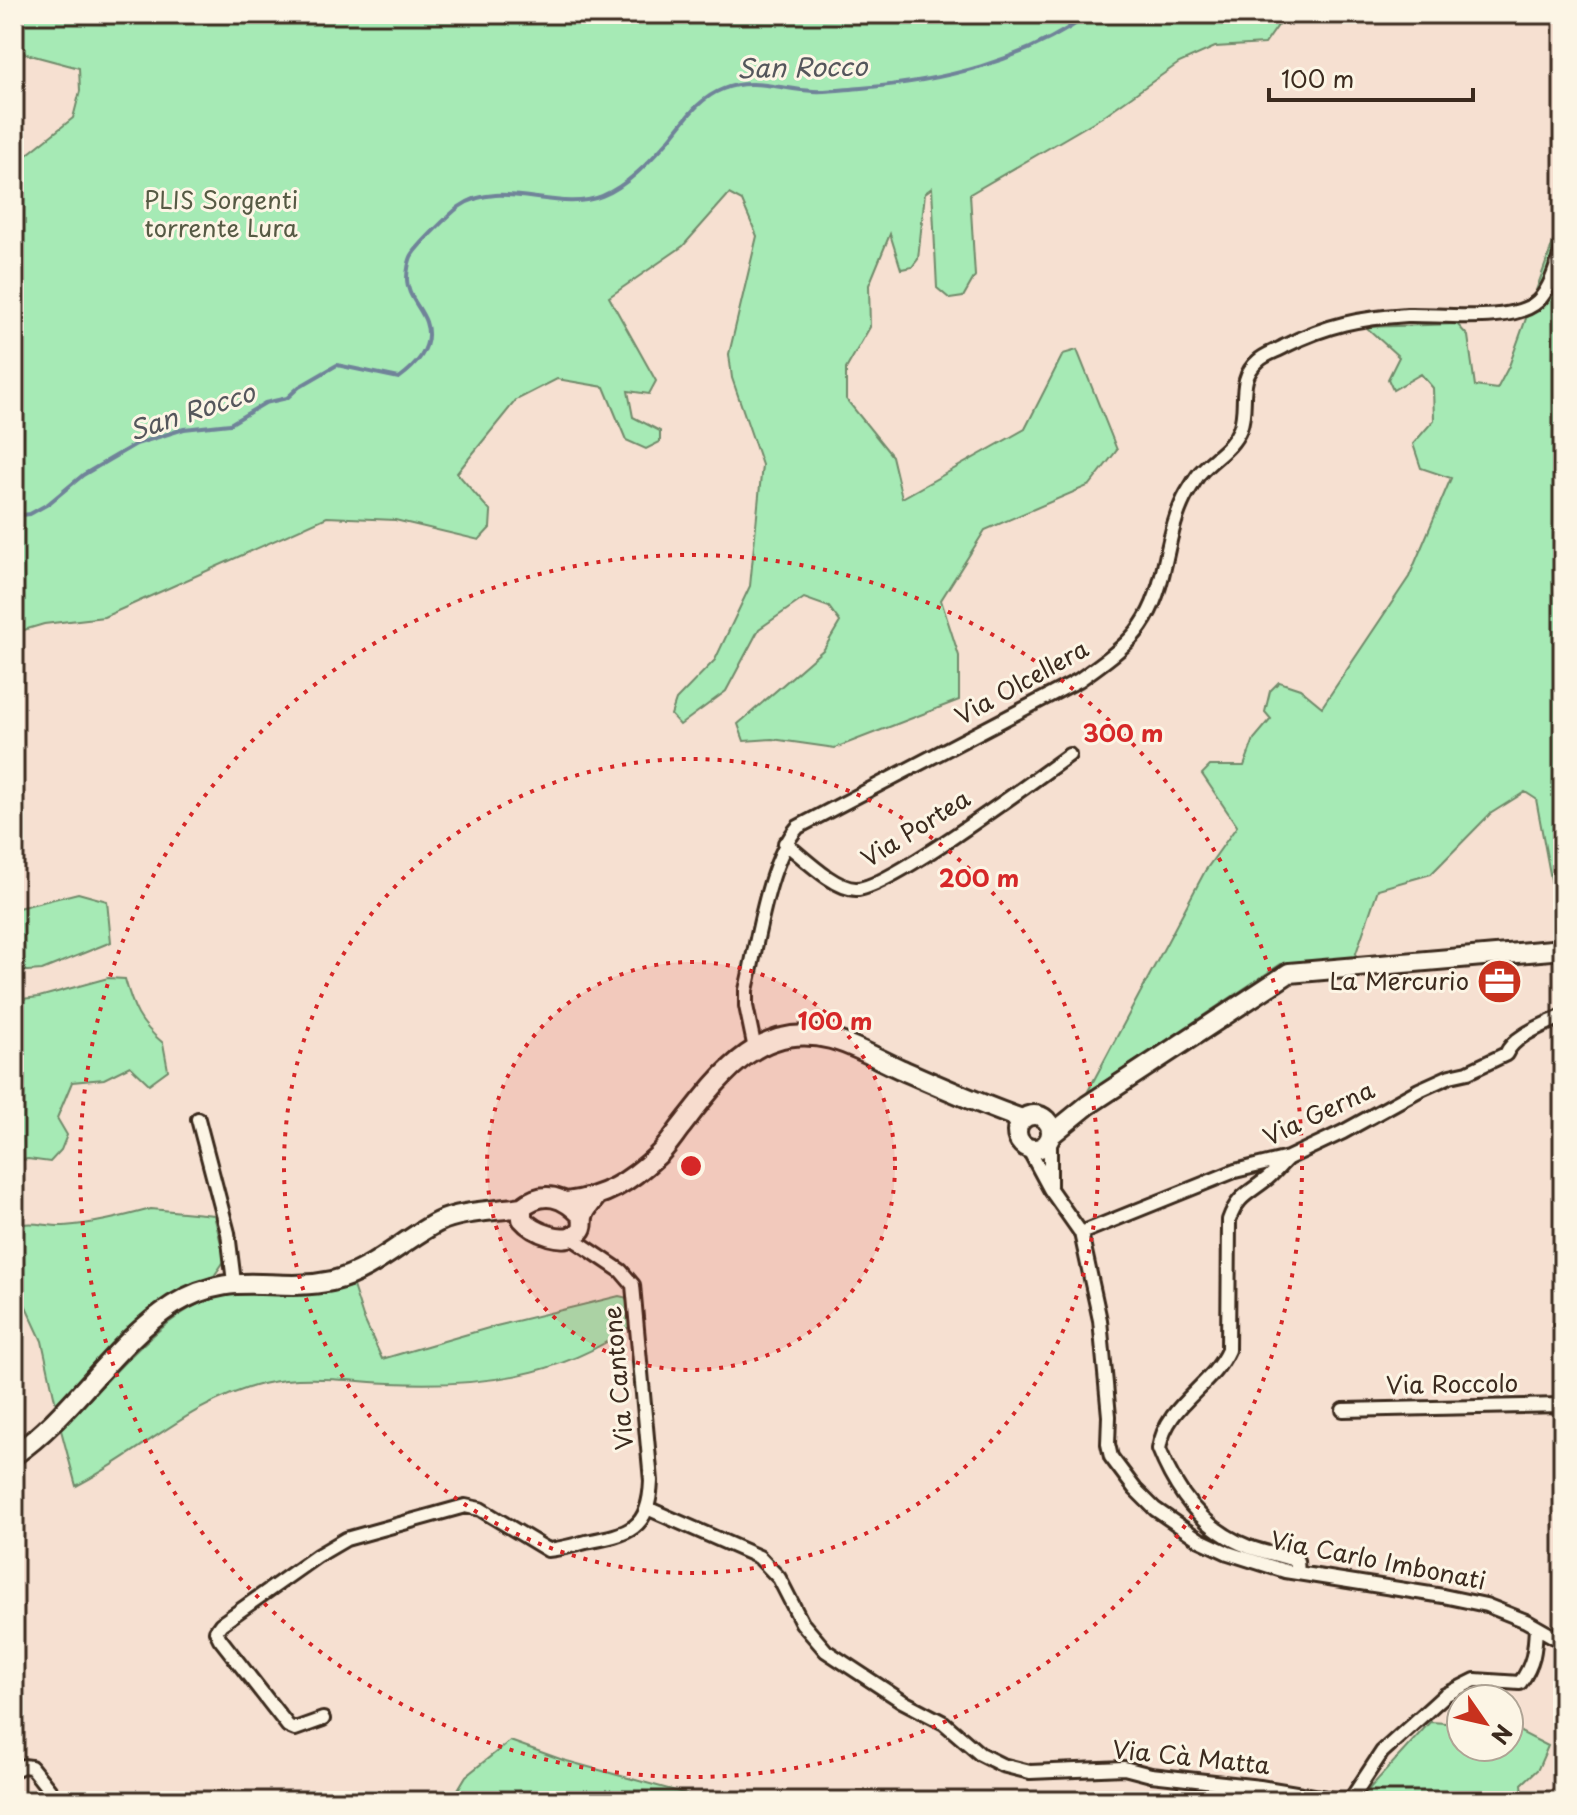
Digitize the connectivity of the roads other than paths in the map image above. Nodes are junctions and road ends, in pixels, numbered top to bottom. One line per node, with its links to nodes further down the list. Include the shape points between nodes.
1 (1563, 246): 3 (street, Via Olcellera, via 1550,282 1538,301 1523,310 1346,321 1316,330 1259,360 1246,376 1242,424 1234,442 1199,473 1184,497 1151,613 1134,636 1079,680 798,827)
2 (1069, 755): 3 (street, Via Portea, via 878,884 858,890 839,886)
3 (785, 843): 6 (street, via 746,990)
4 (1563, 949): 7 (street, via 1289,973)
5 (1563, 1016): 12 (street, Via Gerna, via 1517,1040 1506,1054 1419,1090)
6 (755, 1049): 10 (street, via 796,1036 830,1039 977,1104); 14 (street, via 724,1072 659,1155)
7 (1088, 1105): 8 (street); 11 (street)
8 (1041, 1116): 10 (street, via 1034,1114); 11 (street, via 1049,1123)
9 (198, 1119): 19 (street, via 228,1233)
10 (1022, 1135): 11 (street, via 1041,1148); 13 (street, Via Carlo Imbonati)
11 (1050, 1137): 13 (street)
12 (1288, 1158): 18 (street, Via Gerna, via 1235,1171); 24 (street, via 1266,1181 1246,1192 1232,1211 1228,1350 1172,1414 1159,1449 1193,1508 1214,1529 1248,1547 1297,1561)
13 (1050, 1189): 18 (street, Via Carlo Imbonati)
14 (595, 1198): 15 (street); 17 (street)
15 (567, 1202): 16 (street, via 538,1197); 17 (street)
16 (524, 1216): 17 (street, via 548,1235); 19 (street, via 486,1213 439,1222 333,1280)
17 (577, 1227): 23 (street, Via Cantone, via 589,1249 633,1285 651,1481)
18 (1081, 1233): 24 (street, Via Carlo Imbonati, via 1100,1320 1108,1444 1114,1464 1155,1509 1200,1540)
19 (234, 1282): 22 (street, via 197,1293 148,1323 41,1437)
20 (1563, 1405): 21 (street, Via Roccolo)
21 (1343, 1410)
22 (14, 1455)
23 (647, 1508): 25 (street, Via Cà Matta, via 759,1557 779,1578 802,1623 826,1651 944,1723 980,1754 1030,1772 1124,1768 1351,1799 1382,1752 1445,1695 1475,1680 1520,1683 1535,1656); 27 (street, Via Cantone, via 641,1523 622,1536 548,1550 480,1509 465,1506 346,1539 317,1556 216,1631 288,1726 295,1729)
24 (1298, 1573): 25 (street, Via Carlo Imbonati, via 1486,1605)
25 (1536, 1627): 26 (street, Via Carlo Imbonati)
26 (1563, 1642)
27 (323, 1719)
28 (14, 1770): 29 (street, via 31,1767)
29 (58, 1801)

